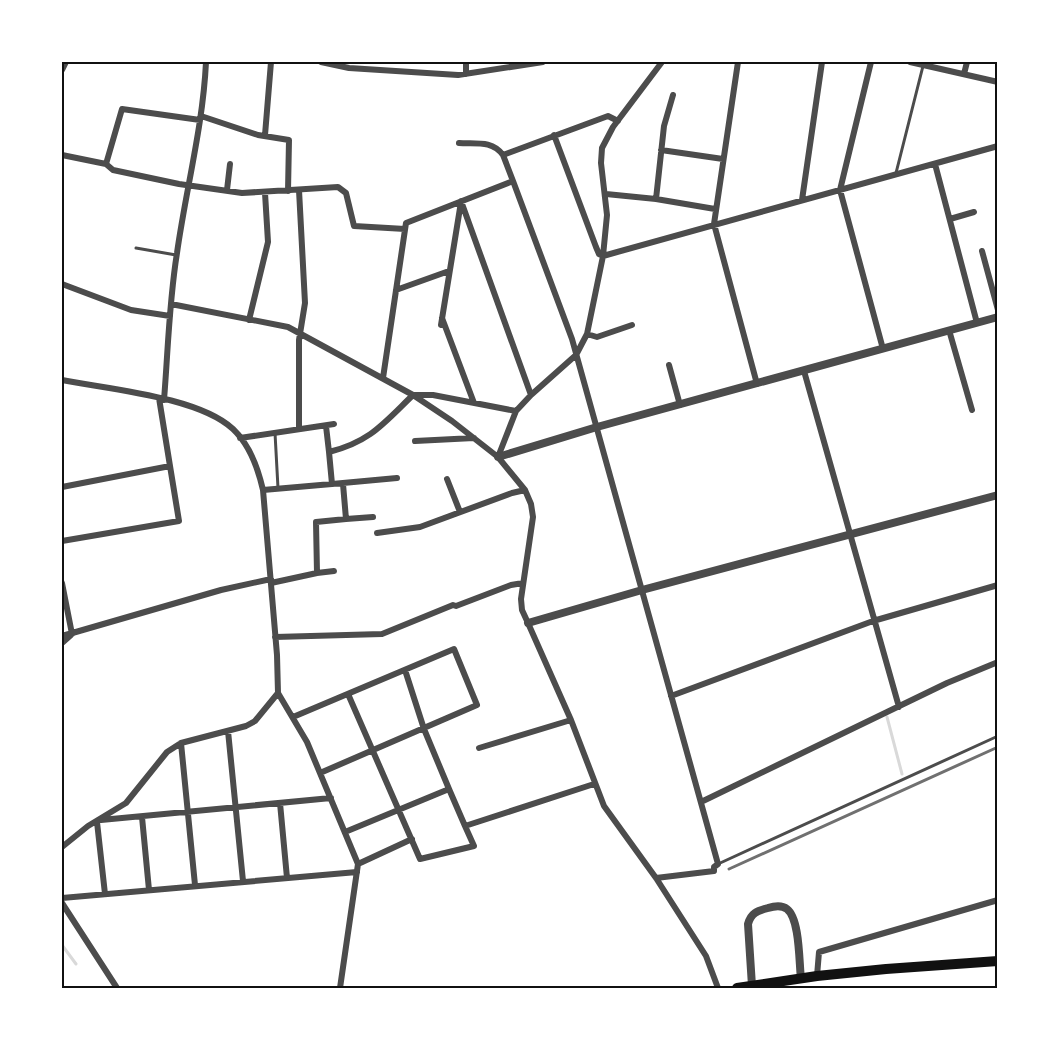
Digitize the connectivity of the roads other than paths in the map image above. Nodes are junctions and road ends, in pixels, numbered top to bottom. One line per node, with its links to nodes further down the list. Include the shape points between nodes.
1 (66, 62): 15 (street)
2 (206, 62): 20 (street)
3 (271, 62): 22 (street)
4 (321, 62): 14 (street, via 349,68)
5 (466, 62): 16 (street)
6 (542, 62): 16 (street)
7 (662, 62): 21 (street)
8 (738, 62): 29 (street)
9 (822, 62): 43 (street)
10 (872, 62): 38 (street)
11 (910, 62): 13 (street)
12 (967, 62): 17 (street)
13 (923, 64): 17 (street); 33 (lane)
14 (362, 65): 16 (street)
15 (62, 70)
16 (466, 74)
17 (964, 74): 18 (street)
18 (998, 82)
19 (673, 95): 26 (street)
20 (200, 118): 22 (street); 30 (street, via 122,109); 35 (street)
21 (618, 121): 23 (street, via 608,117); 41 (street, via 601,153)
22 (265, 135): 39 (street, via 289,140)
23 (554, 135): 28 (street); 53 (street, via 596,247)
24 (459, 143): 28 (street, via 492,144)
25 (998, 146): 32 (street)
26 (661, 150): 29 (street); 42 (street)
27 (62, 155): 30 (street)
28 (503, 155): 34 (street)
29 (723, 159): 45 (street)
30 (106, 164): 35 (street, via 113,170)
31 (230, 164): 36 (street)
32 (935, 164): 33 (street); 47 (street)
33 (895, 175): 38 (street)
34 (513, 181): 44 (street); 68 (street)
35 (188, 184): 36 (street); 52 (street)
36 (227, 190): 40 (street)
37 (299, 190): 39 (street); 49 (street, via 338,187 346,193 354,226); 66 (street, via 305,303)
38 (840, 190): 43 (street); 67 (street)
39 (288, 191): 40 (street)
40 (265, 193): 61 (street, via 268,242)
41 (606, 194): 42 (street); 53 (street)
42 (656, 198): 45 (street)
43 (802, 200): 48 (street)
44 (461, 201): 49 (street, via 410,220); 54 (street); 76 (street)
45 (715, 209): 48 (street)
46 (974, 212): 47 (street)
47 (950, 219): 62 (street)
48 (714, 224): 53 (street); 73 (street)
49 (405, 229): 56 (street)
50 (136, 248): 52 (lane)
51 (982, 250): 58 (street)
52 (176, 255): 57 (street)
53 (603, 256): 65 (street)
54 (449, 271): 56 (street); 78 (street, via 442,322)
55 (62, 284): 59 (street, via 131,310)
56 (396, 290): 71 (street)
57 (171, 304): 59 (street); 61 (street)
58 (998, 310)
59 (170, 316): 77 (street)
60 (998, 317): 62 (street)
61 (249, 320): 66 (street, via 288,327)
62 (977, 323): 64 (street)
63 (632, 325): 65 (street, via 597,337)
64 (949, 330): 67 (street); 80 (street)
65 (587, 334): 68 (street)
66 (301, 335): 71 (street); 85 (street)
67 (883, 349): 70 (street)
68 (576, 355): 76 (street); 84 (street)
69 (669, 365): 79 (street)
70 (804, 371): 73 (street); 106 (street)
71 (383, 378): 75 (street)
72 (62, 380): 74 (street); 77 (street)
73 (757, 384): 79 (street)
74 (62, 385)
75 (412, 394): 78 (street); 88 (street); 90 (street, via 368,436)
76 (531, 394): 81 (street)
77 (161, 399): 87 (street, via 209,414); 92 (street)
78 (474, 403): 81 (street)
79 (680, 405): 84 (street)
80 (972, 410)
81 (516, 411): 91 (street)
82 (334, 424): 83 (street)
83 (326, 426): 85 (street); 90 (street)
84 (597, 427): 91 (street); 114 (street)
85 (299, 429): 86 (street)
86 (275, 433): 87 (street); 98 (lane)
87 (240, 438): 99 (street, via 250,452)
88 (474, 438): 89 (street); 91 (street)
89 (415, 441)
90 (329, 452): 95 (street)
91 (498, 457): 100 (street)
92 (170, 466): 97 (street); 107 (street, via 179,521)
93 (397, 478): 96 (street)
94 (447, 479): 102 (street)
95 (332, 484): 96 (street); 98 (street)
96 (343, 484): 104 (street)
97 (62, 487)
98 (278, 489): 99 (street)
99 (263, 490): 110 (street)
100 (525, 490): 102 (street); 112 (street, via 533,517)
101 (998, 495): 106 (street)
102 (460, 512): 105 (street, via 420,527)
103 (373, 517): 104 (street)
104 (346, 519): 109 (street, via 316,522)
105 (377, 533)
106 (850, 535): 114 (street); 115 (street)
107 (62, 541)
108 (334, 571): 109 (street)
109 (317, 573): 110 (street)
110 (271, 581): 117 (street, via 210,593); 119 (street)
111 (62, 583): 117 (street)
112 (523, 583): 116 (street, via 522,610); 119 (street, via 453,605 382,634)
113 (998, 585): 115 (street)
114 (642, 590): 116 (street); 125 (street)
115 (873, 621): 125 (street); 126 (street)
116 (528, 623): 128 (street)
117 (72, 634): 118 (street); 120 (street)
118 (62, 636)
119 (275, 637): 123 (street)
120 (62, 643)
121 (998, 662): 126 (street)
122 (405, 670): 124 (street); 129 (street); 129 (street, via 454,648 477,705)
123 (278, 693): 127 (street); 130 (street, via 255,721)
124 (348, 694): 127 (street); 134 (street)
125 (671, 696): 139 (street)
126 (899, 707): 139 (street)
127 (293, 717): 135 (street)
128 (571, 720): 133 (street); 136 (street)
129 (424, 729): 134 (street); 137 (street)
130 (228, 731): 132 (street); 141 (street)
131 (998, 736): 151 (lane)
132 (181, 743): 143 (street); 145 (street, via 167,752 126,803)
133 (479, 748)
134 (374, 751): 135 (street); 142 (street)
135 (320, 773): 138 (street)
136 (594, 784): 146 (street); 154 (street, via 604,806)
137 (449, 789): 142 (street); 146 (street)
138 (330, 798): 140 (street); 147 (street)
139 (702, 802): 151 (street)
140 (280, 803): 141 (street); 153 (street)
141 (235, 808): 143 (street); 155 (street)
142 (399, 810): 147 (street); 148 (street)
143 (188, 812): 144 (street); 156 (street)
144 (142, 817): 145 (street); 157 (street)
145 (98, 821): 149 (street); 158 (street)
146 (465, 826): 148 (street, via 474,846 420,859)
147 (345, 832): 150 (street)
148 (412, 839): 150 (street)
149 (62, 847)
150 (358, 864): 152 (street)
151 (718, 864): 154 (street, via 714,871)
152 (357, 872): 153 (street); 167 (street)
153 (287, 878): 155 (street)
154 (656, 878): 168 (street, via 706,956)
155 (243, 881): 156 (street)
156 (195, 885): 157 (street)
157 (149, 890): 158 (street)
158 (105, 894): 159 (street)
159 (62, 898)
160 (998, 900): 163 (street, via 819,952)
161 (62, 903): 166 (street)
162 (998, 961): 163 (main road)
163 (817, 976): 164 (main road)
164 (801, 979): 165 (main road); 165 (street, via 793,919 784,907 772,907 755,912 748,924)
165 (752, 986): 169 (main road)
166 (117, 988)
167 (340, 988)
168 (718, 988)
169 (737, 988)

